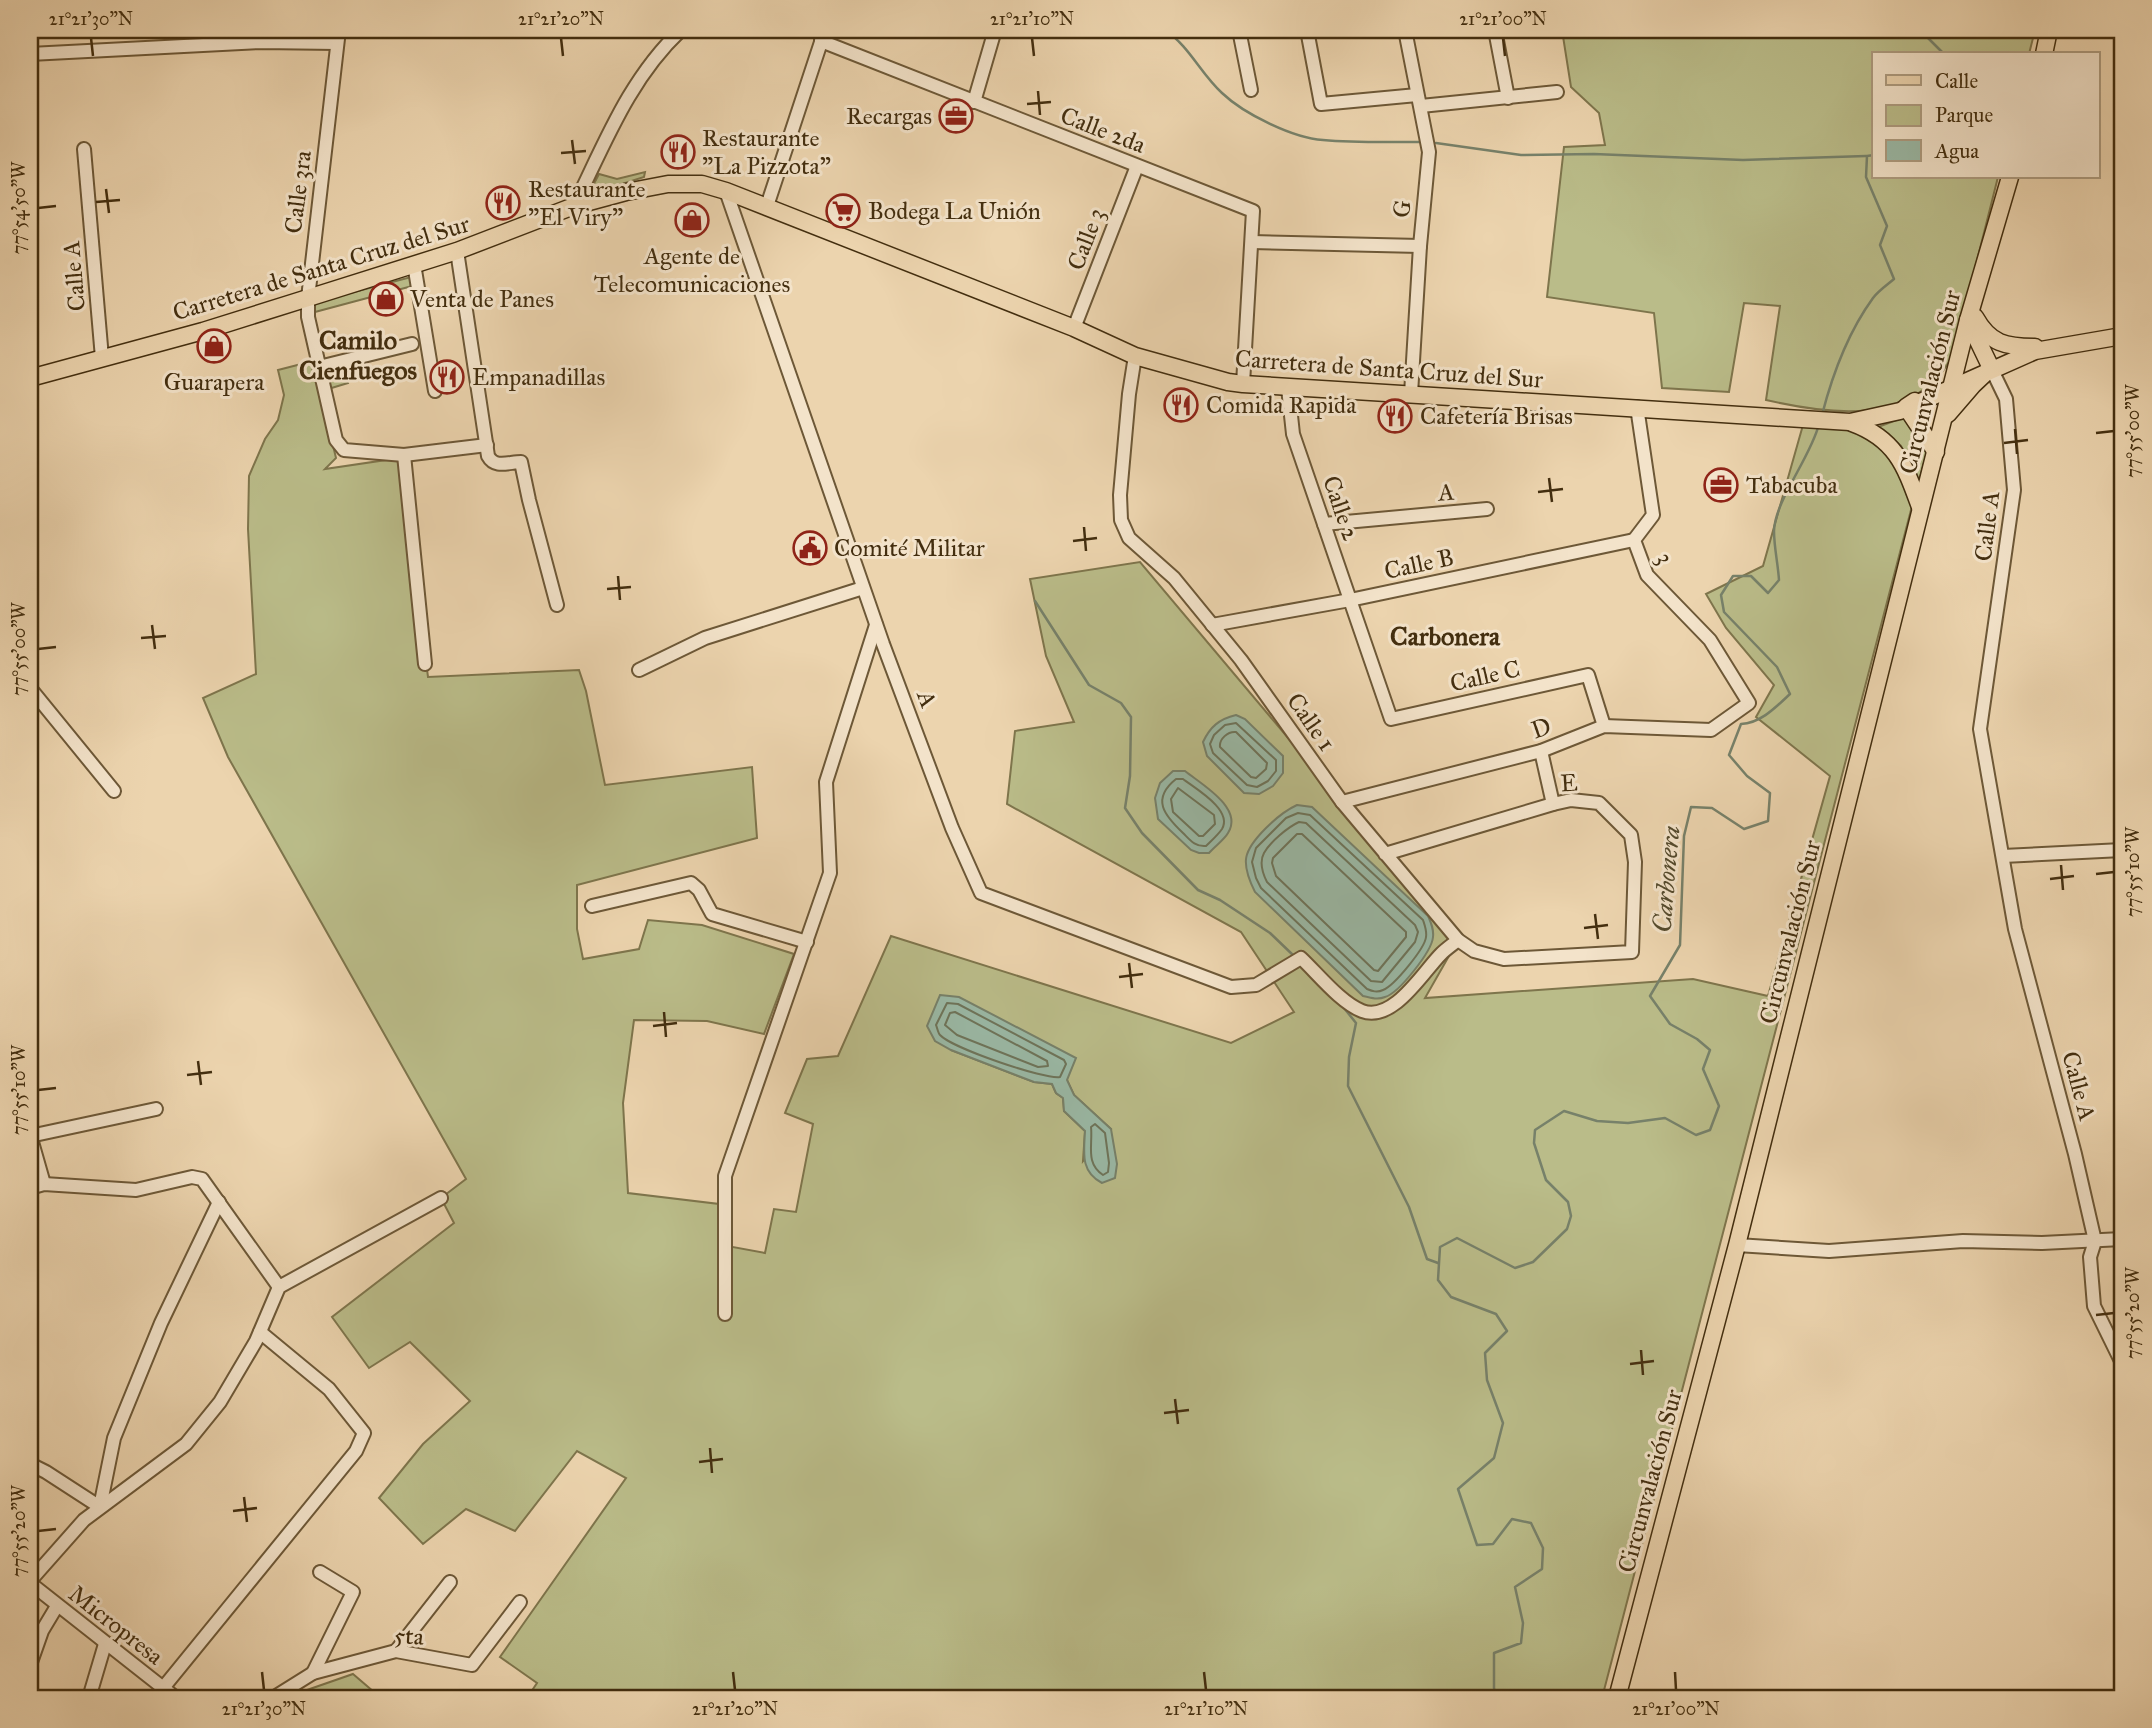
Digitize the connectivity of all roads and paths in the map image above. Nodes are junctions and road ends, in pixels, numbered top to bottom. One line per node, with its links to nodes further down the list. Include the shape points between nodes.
1 (681, 30): 21 (street, via 628,94)
2 (995, 30): 16 (street)
3 (1238, 30): 12 (street)
4 (1307, 30): 15 (street, via 1321,104)
5 (1405, 30): 15 (street, G)
6 (1495, 30): 14 (street)
7 (2049, 30): 10 (main road)
8 (338, 36): 11 (street); 27 (street, Calle 3ra)
9 (823, 36): 16 (street, Calle 2da); 22 (street)
10 (2044, 52)
11 (30, 54)
12 (1251, 90)
13 (1557, 92): 14 (street)
14 (1508, 98): 15 (street)
15 (1419, 100): 24 (street, G, via 1429,152)
16 (974, 102): 18 (street, Calle 2da)
17 (84, 149): 34 (street, Calle A)
18 (1137, 166): 23 (street, Calle 2da, via 1253,211); 29 (street, Calle 3)
19 (2010, 178): 28 (main road, Circunvalación Sur)
20 (726, 191): 21 (main road, Carretera de Santa Cruz del Sur, via 702,184 668,184); 22 (main road, Carretera de Santa Cruz del Sur); 55 (street, A)
21 (575, 206): 25 (main road, Carretera de Santa Cruz del Sur)
22 (767, 206): 29 (main road, Carretera de Santa Cruz del Sur)
23 (1252, 242): 24 (street); 39 (street)
24 (1420, 246): 43 (street, G)
25 (457, 251): 26 (main road, Carretera de Santa Cruz del Sur); 48 (street)
26 (414, 264): 27 (main road, Carretera de Santa Cruz del Sur); 42 (street)
27 (308, 298): 34 (main road, Carretera de Santa Cruz del Sur); 36 (street, Calle 3ra)
28 (1970, 315): 32 (main road, via 1984,333 1999,342 2018,347); 35 (main road, Circunvalación Sur); 37 (main road)
29 (1074, 328): 33 (main road, Carretera de Santa Cruz del Sur)
30 (2122, 336): 32 (main road, Carretera de Santa Cruz del Sur)
31 (412, 344): 36 (street)
32 (2052, 346): 37 (main road, Carretera de Santa Cruz del Sur)
33 (1135, 356): 39 (main road, Carretera de Santa Cruz del Sur); 59 (street, Calle 1, via 1121,520 1129,538 1174,578)
34 (102, 358): 38 (main road, Carretera de Santa Cruz del Sur)
35 (1958, 358): 41 (main road, Circunvalación Sur); 45 (main road, via 1937,386)
36 (319, 367): 50 (street, Calle 3ra, via 336,440 344,450)
37 (1991, 369): 41 (main road, Carretera de Santa Cruz del Sur); 46 (main road); 72 (street, Calle A, via 2006,400 2014,490 1980,729)
38 (30, 378)
39 (1242, 384): 40 (main road, Carretera de Santa Cruz del Sur)
40 (1288, 388): 43 (main road, Carretera de Santa Cruz del Sur); 53 (street, Calle 2, via 1293,433)
41 (1952, 388): 45 (main road, Carretera de Santa Cruz del Sur); 46 (main road, Circunvalación Sur)
42 (435, 391)
43 (1410, 394): 44 (main road, Carretera de Santa Cruz del Sur)
44 (1637, 407): 47 (main road, Carretera de Santa Cruz del Sur); 54 (street, 3, via 1653,515)
45 (1906, 407): 47 (main road, Carretera de Santa Cruz del Sur); 49 (main road)
46 (1944, 419): 49 (main road, Circunvalación Sur)
47 (1850, 422): 51 (main road, via 1871,430 1897,454)
48 (487, 445): 50 (street); 57 (street, via 492,463 521,462)
49 (1936, 452): 51 (main road, Circunvalación Sur)
50 (404, 455): 60 (street)
51 (1920, 507): 85 (main road, Circunvalación Sur)
52 (1487, 509): 53 (street, A)
53 (1325, 524): 56 (street, Calle 2)
54 (1634, 540): 56 (street, Calle B); 63 (street, 3, via 1647,575 1710,640)
55 (863, 588): 58 (street, A); 61 (street, via 705,638)
56 (1350, 600): 59 (street, Calle B); 64 (street, Calle 2)
57 (557, 605)
58 (876, 624): 74 (street, A, via 981,893 1231,987 1256,985 1301,958 1364,1012 1386,1010 1402,999); 75 (street, via 826,782 830,873)
59 (1212, 625): 68 (street, Calle 1)
60 (425, 664)
61 (639, 670)
62 (30, 688): 67 (street)
63 (1749, 703): 65 (street, D, via 1711,730)
64 (1391, 719): 65 (street, Calle C, via 1588,675)
65 (1604, 726): 66 (street, D)
66 (1541, 751): 68 (street, D); 69 (street)
67 (114, 791)
68 (1342, 802): 71 (street, Calle 1)
69 (1553, 804): 71 (street, E); 76 (street, E, via 1571,800 1599,803 1631,835 1636,862)
70 (2122, 850): 72 (street)
71 (1385, 854): 74 (street, Calle 1)
72 (2003, 856): 84 (street, Calle A, via 2015,929)
73 (592, 906): 75 (street, via 691,883 712,914)
74 (1458, 940): 76 (street, Calle 1, via 1474,951 1504,959)
75 (807, 942): 87 (street, via 725,1176)
76 (1632, 952)
77 (156, 1109): 78 (street)
78 (30, 1135): 79 (street)
79 (44, 1184): 80 (street); 82 (street, via 136,1190 192,1177 202,1179)
80 (30, 1188)
81 (441, 1198): 86 (street)
82 (219, 1202): 86 (street); 91 (street, via 161,1323 114,1438)
83 (2122, 1238): 84 (street)
84 (2095, 1241): 85 (street, via 1963,1241 1829,1251); 89 (street, Calle A, via 2090,1257 2094,1306)
85 (1737, 1245): 105 (main road, Circunvalación Sur)
86 (279, 1287): 88 (street)
87 (725, 1314)
88 (260, 1332): 91 (street, via 220,1402 186,1444); 101 (street, via 329,1389 364,1433 356,1451)
89 (2122, 1363)
90 (30, 1464): 91 (street)
91 (100, 1507): 93 (street)
92 (320, 1572): 100 (street, via 353,1592)
93 (30, 1582): 96 (street, Micropresa)
94 (450, 1582): 98 (street)
95 (520, 1602): 98 (street, 5ta, via 472,1665)
96 (57, 1606): 97 (street, Micropresa); 99 (street)
97 (105, 1644): 101 (street, Micropresa); 102 (street)
98 (396, 1651): 100 (street, 5ta)
99 (30, 1665)
100 (313, 1673): 104 (street, 5ta)
101 (163, 1688): 103 (street, Micropresa)
102 (89, 1698)
103 (176, 1698)
104 (273, 1698)
105 (1616, 1698)

